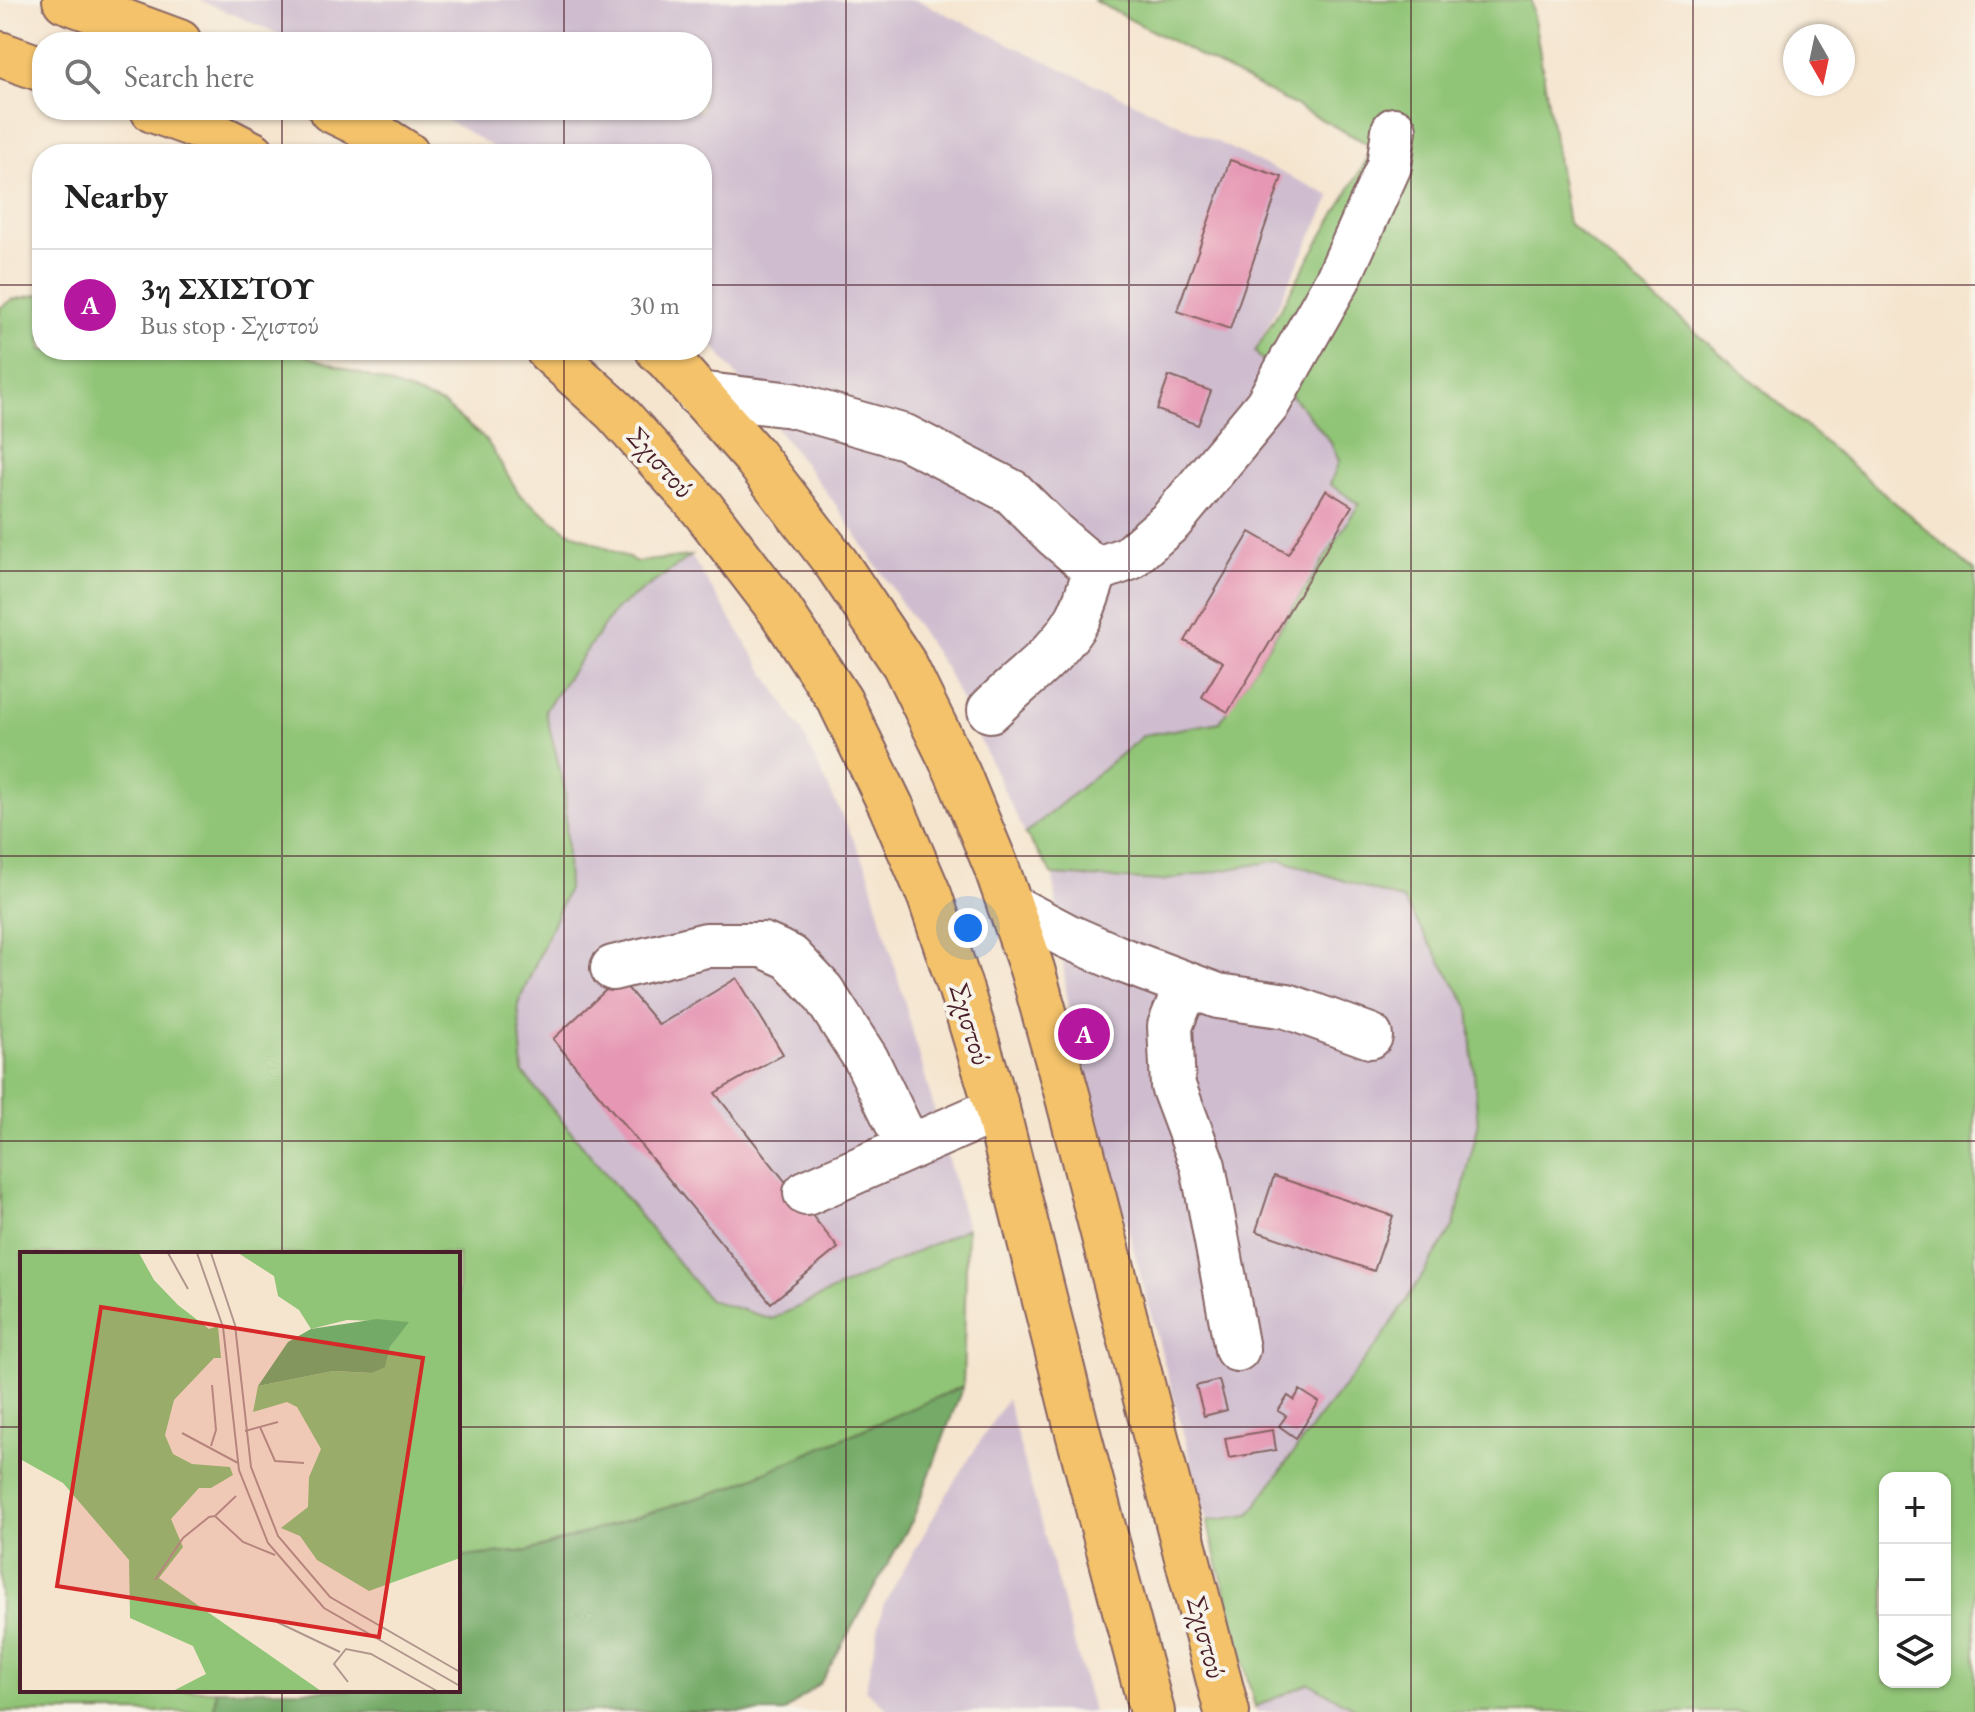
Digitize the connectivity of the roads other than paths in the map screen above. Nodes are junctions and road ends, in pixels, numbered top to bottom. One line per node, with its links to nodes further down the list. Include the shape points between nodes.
1 (65, 0): 2 (main road)
2 (152, 32)
3 (0, 54): 4 (main road)
4 (32, 65)
5 (180, 120): 8 (main road)
6 (352, 120): 9 (main road)
7 (1394, 130): 13 (lane, via 1389,166 1338,279 1267,405 1171,521 1129,558)
8 (233, 144)
9 (391, 144)
10 (559, 360): 19 (main road, Σχιστού, via 615,411 702,508 780,610 840,701 930,897)
11 (667, 360): 12 (main road, Σχιστού)
12 (698, 394): 13 (lane, via 792,405 905,437 1012,492); 15 (main road, Σχιστού, via 754,456 836,563 904,664 958,774)
13 (1096, 570): 14 (lane, via 1078,617 1047,659)
14 (990, 710)
15 (1010, 906): 17 (lane, via 1067,936); 24 (main road, Σχιστού, via 1067,1094)
16 (613, 968): 20 (lane, via 706,945 763,945 790,957 822,991 866,1059)
17 (1187, 985): 18 (lane, via 1218,996 1287,1006); 22 (lane, via 1170,1026 1173,1086 1203,1166)
18 (1370, 1036)
19 (997, 1109): 20 (lane); 23 (main road, Σχιστού)
20 (909, 1147): 21 (lane)
21 (806, 1193)
22 (1237, 1349)
23 (1152, 1712)
24 (1227, 1712)

